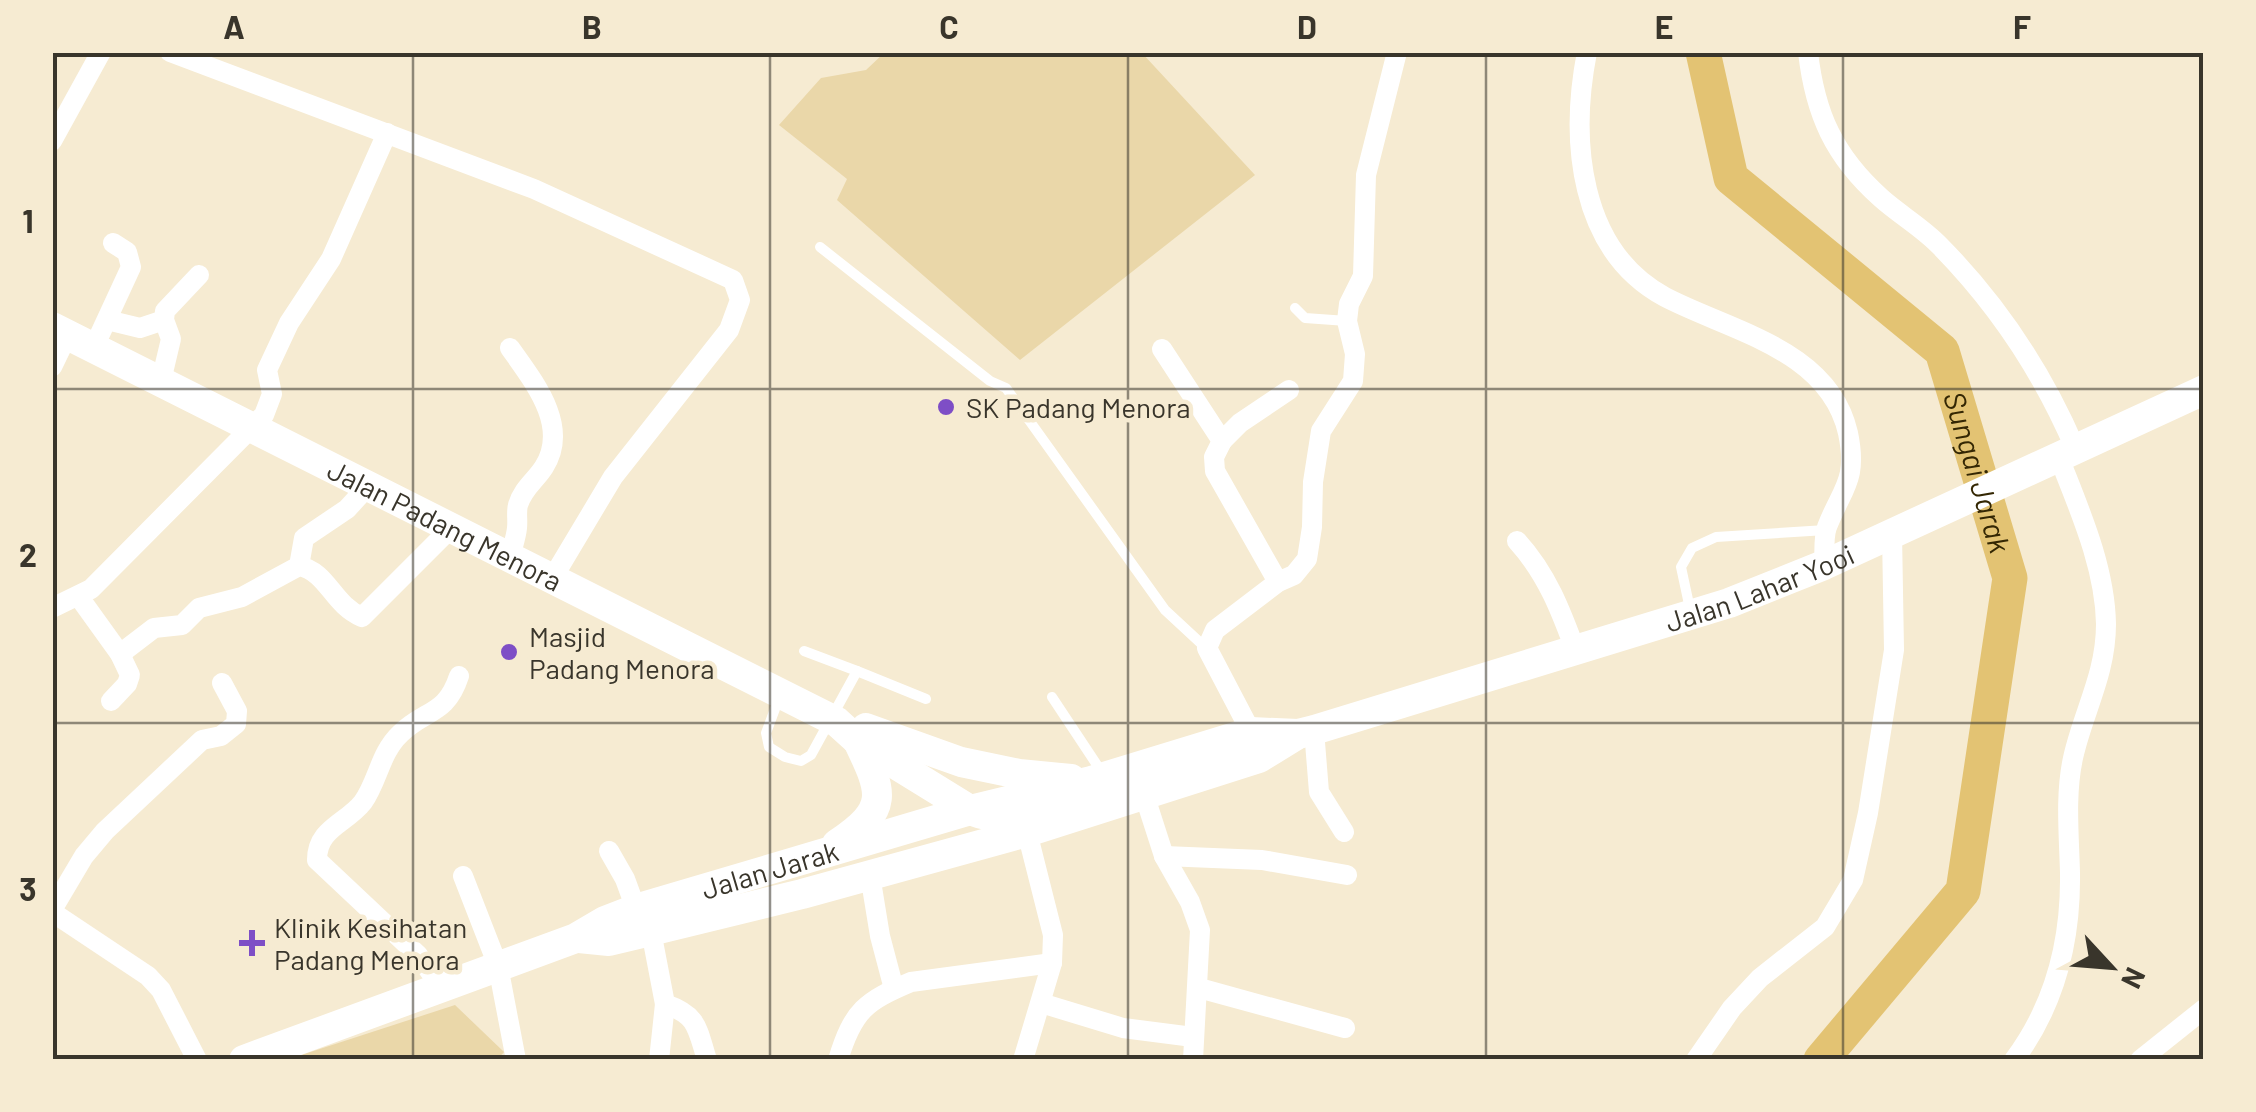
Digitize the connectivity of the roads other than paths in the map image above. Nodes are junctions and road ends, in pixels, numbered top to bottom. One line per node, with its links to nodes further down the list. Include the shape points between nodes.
1 (101, 52): 7 (street)
2 (170, 52): 6 (street)
3 (1397, 52): 13 (street, via 1366,176 1363,276)
4 (1587, 52): 26 (street, via 1580,90 1582,163 1590,206 1610,248 1661,295 1797,360 1839,407 1852,470)
5 (1808, 52): 23 (street, via 1824,124 1849,167 1938,243 2018,338 2054,400)
6 (387, 133): 21 (street, via 332,259 267,370 272,394 264,415); 32 (street, via 534,189 733,280 740,300 729,330 613,477)
7 (52, 141)
8 (113, 243): 14 (street, via 127,252 131,268)
9 (820, 247): 37 (lane, via 1006,388 1165,610)
10 (199, 275): 12 (street)
11 (1295, 308): 13 (lane, via 1305,318)
12 (164, 320): 14 (street); 18 (street, via 171,339)
13 (1347, 321): 33 (street, via 1356,354 1353,381 1321,432 1307,559)
14 (80, 332): 17 (street); 18 (main road, Jalan Padang Menora)
15 (510, 348): 29 (street, via 554,422 553,448 518,506)
16 (1162, 350): 22 (street)
17 (52, 366)
18 (161, 381): 21 (main road, Jalan Padang Menora)
19 (1289, 390): 22 (street)
20 (2204, 390): 23 (main road, Jalan Lahar Yooi)
21 (250, 426): 24 (main road, Jalan Padang Menora); 34 (street)
22 (1222, 441): 33 (street, via 1215,472)
23 (2060, 455): 27 (main road, Jalan Lahar Yooi); 83 (street, via 2101,582 2106,626 2095,695 2073,755 2062,961 2052,998)
24 (368, 486): 25 (main road, Jalan Padang Menora); 31 (street, via 348,509 304,538)
25 (450, 528): 29 (main road, Jalan Padang Menora); 31 (street, via 362,618 346,610 312,568)
26 (1826, 530): 30 (street); 36 (lane, via 1716,537 1692,548 1681,566)
27 (1892, 533): 30 (main road, Jalan Lahar Yooi); 82 (street, via 1894,650 1853,880 1824,927 1760,978)
28 (1517, 541): 39 (street, via 1555,595)
29 (510, 558): 32 (main road, Jalan Padang Menora)
30 (1824, 565): 36 (main road, Jalan Lahar Yooi)
31 (299, 566): 40 (street, via 242,597 199,608 174,628 154,628)
32 (552, 580): 44 (main road, Jalan Padang Menora)
33 (1278, 582): 37 (street, via 1215,630)
34 (79, 598): 35 (street); 40 (street)
35 (52, 608)
36 (1691, 615): 39 (main road, Jalan Lahar Yooi)
37 (1207, 648): 49 (street)
38 (804, 652): 41 (lane)
39 (1576, 652): 50 (main road, Jalan Lahar Yooi)
40 (120, 654): 47 (street, via 130,676)
41 (857, 671): 46 (lane); 48 (lane)
42 (459, 676): 66 (street, via 435,712 400,734 363,802 329,829 316,860 418,955)
43 (222, 683): 62 (street, via 237,711 236,724 202,740 105,831)
44 (780, 694): 48 (main road, Jalan Padang Menora); 48 (lane, via 766,733 769,746 785,758 801,761)
45 (1052, 697): 51 (lane)
46 (926, 699)
47 (112, 701)
48 (848, 727): 51 (main road, via 961,762); 53 (main road, Jalan Padang Menora); 57 (main road, via 878,783 876,806 864,826)
49 (1251, 732): 50 (main road, Jalan Lahar Yooi); 51 (main road, Jalan Lahar Yooi)
50 (1306, 732): 52 (main road, Jalan Lahar Yooi, via 1259,758); 55 (street, via 1319,792)
51 (1094, 789): 52 (main road, Jalan Lahar Yooi); 53 (main road, via 1006,818); 54 (main road)
52 (1144, 794): 58 (street)
53 (983, 811): 57 (main road, Jalan Jarak); 59 (main road)
54 (1027, 832): 59 (main road); 64 (street, via 1054,936)
55 (1344, 832)
56 (610, 851): 63 (street)
57 (818, 856): 63 (main road, Jalan Jarak)
58 (1164, 856): 60 (street, via 1262,860); 67 (street, via 1200,930)
59 (874, 874): 63 (main road, Jalan Jarak); 68 (street)
60 (1347, 875)
61 (463, 876): 65 (street)
62 (52, 911): 74 (street, via 148,976)
63 (644, 920): 65 (main road, Jalan Jarak, via 605,921); 70 (street)
64 (1052, 963): 68 (street); 69 (street)
65 (498, 966): 66 (main road, Jalan Jarak); 76 (street)
66 (440, 987): 75 (main road, Jalan Jarak)
67 (1198, 988): 72 (street); 73 (street)
68 (894, 989): 79 (street, via 865,1004)
69 (1041, 1003): 73 (street, via 1123,1028); 80 (street)
70 (665, 1004): 77 (street); 78 (street, via 694,1020)
71 (2204, 1009): 84 (street)
72 (1345, 1028)
73 (1193, 1037): 81 (street)
74 (197, 1060)
75 (244, 1060)
76 (516, 1060)
77 (658, 1060)
78 (707, 1060)
79 (838, 1060)
80 (1023, 1060)
81 (1194, 1060)
82 (1696, 1060)
83 (2014, 1060)
84 (2140, 1060)

